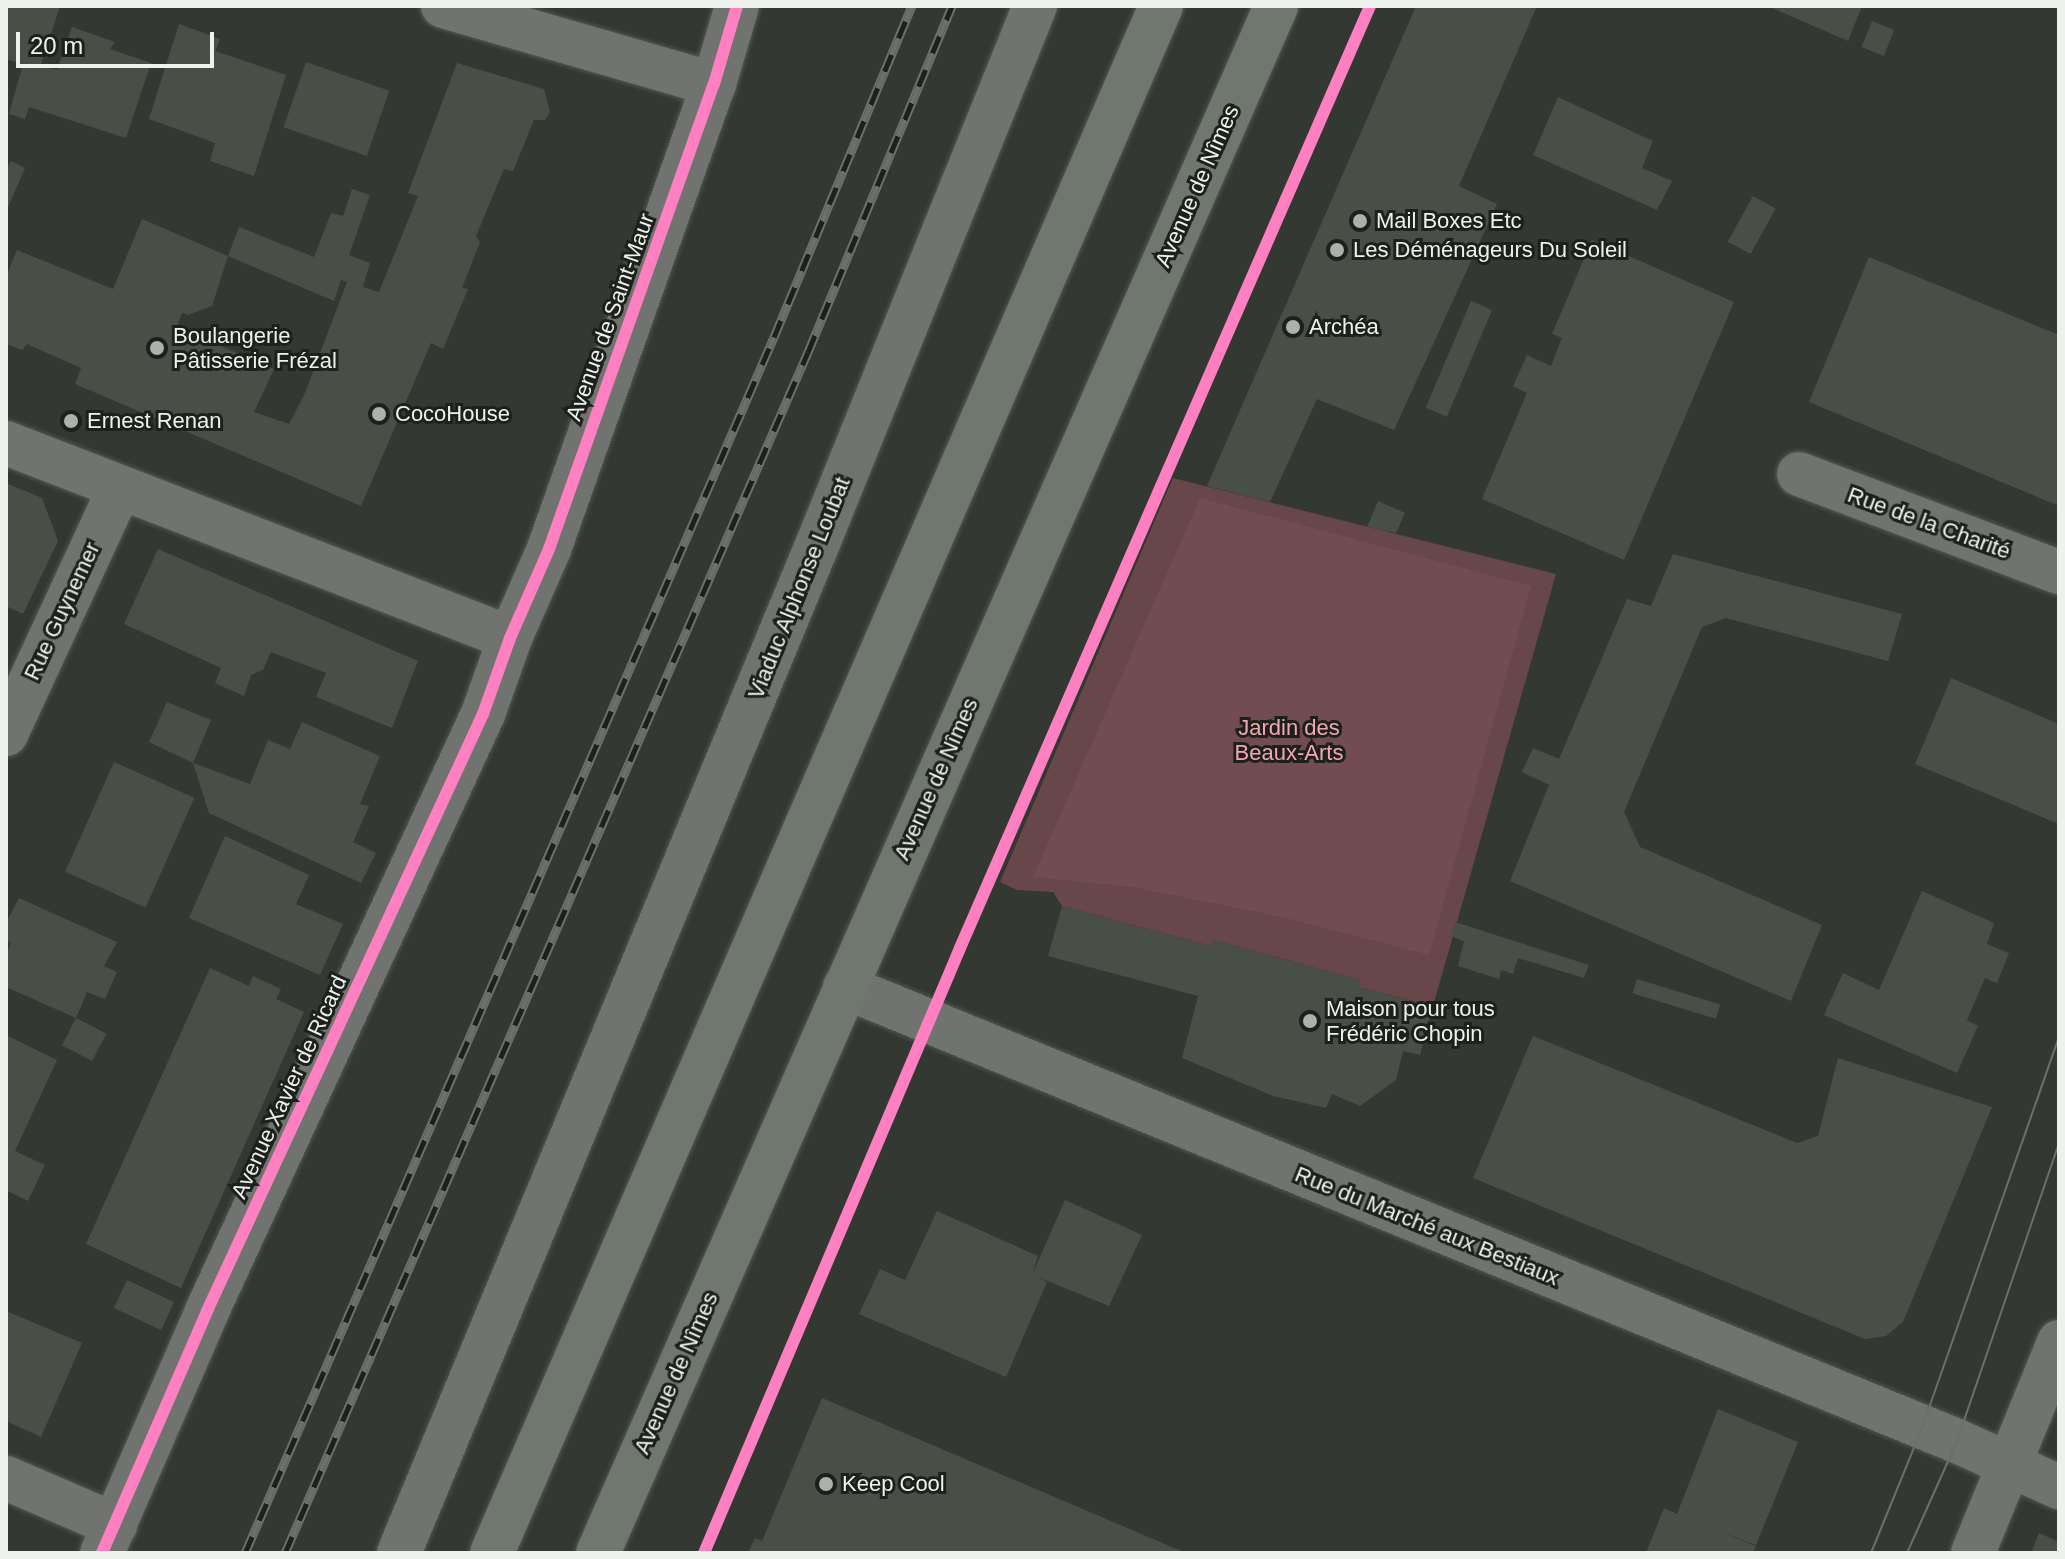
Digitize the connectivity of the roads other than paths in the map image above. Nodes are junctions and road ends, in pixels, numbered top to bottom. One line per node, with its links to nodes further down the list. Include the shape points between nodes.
1 (443, 6): 6 (street)
2 (737, 6): 6 (street, Avenue de Saint-Maur)
3 (1035, 6): 19 (street, Viaduc Alphonse Loubat)
4 (1161, 6): 20 (main road)
5 (1276, 6): 13 (main road, Avenue de Nîmes)
6 (714, 84): 11 (street, Avenue de Saint-Maur, via 549,549)
7 (6, 443): 9 (street)
8 (1799, 474): 10 (street, Rue de la Charité)
9 (119, 489): 11 (street); 12 (street, Rue Guynemer)
10 (2059, 572)
11 (510, 638): 18 (street, Avenue Xavier de Ricard, via 483,714 207,1311)
12 (6, 734)
13 (845, 987): 15 (street, Rue du Marché aux Bestiaux); 21 (main road, Avenue de Nîmes)
14 (2059, 1342): 15 (street)
15 (2008, 1466): 17 (street, Rue du Marché aux Bestiaux); 22 (street)
16 (6, 1478): 18 (street)
17 (2059, 1487)
18 (109, 1539)
19 (399, 1553)
20 (492, 1553)
21 (598, 1553)
22 (1973, 1553)

